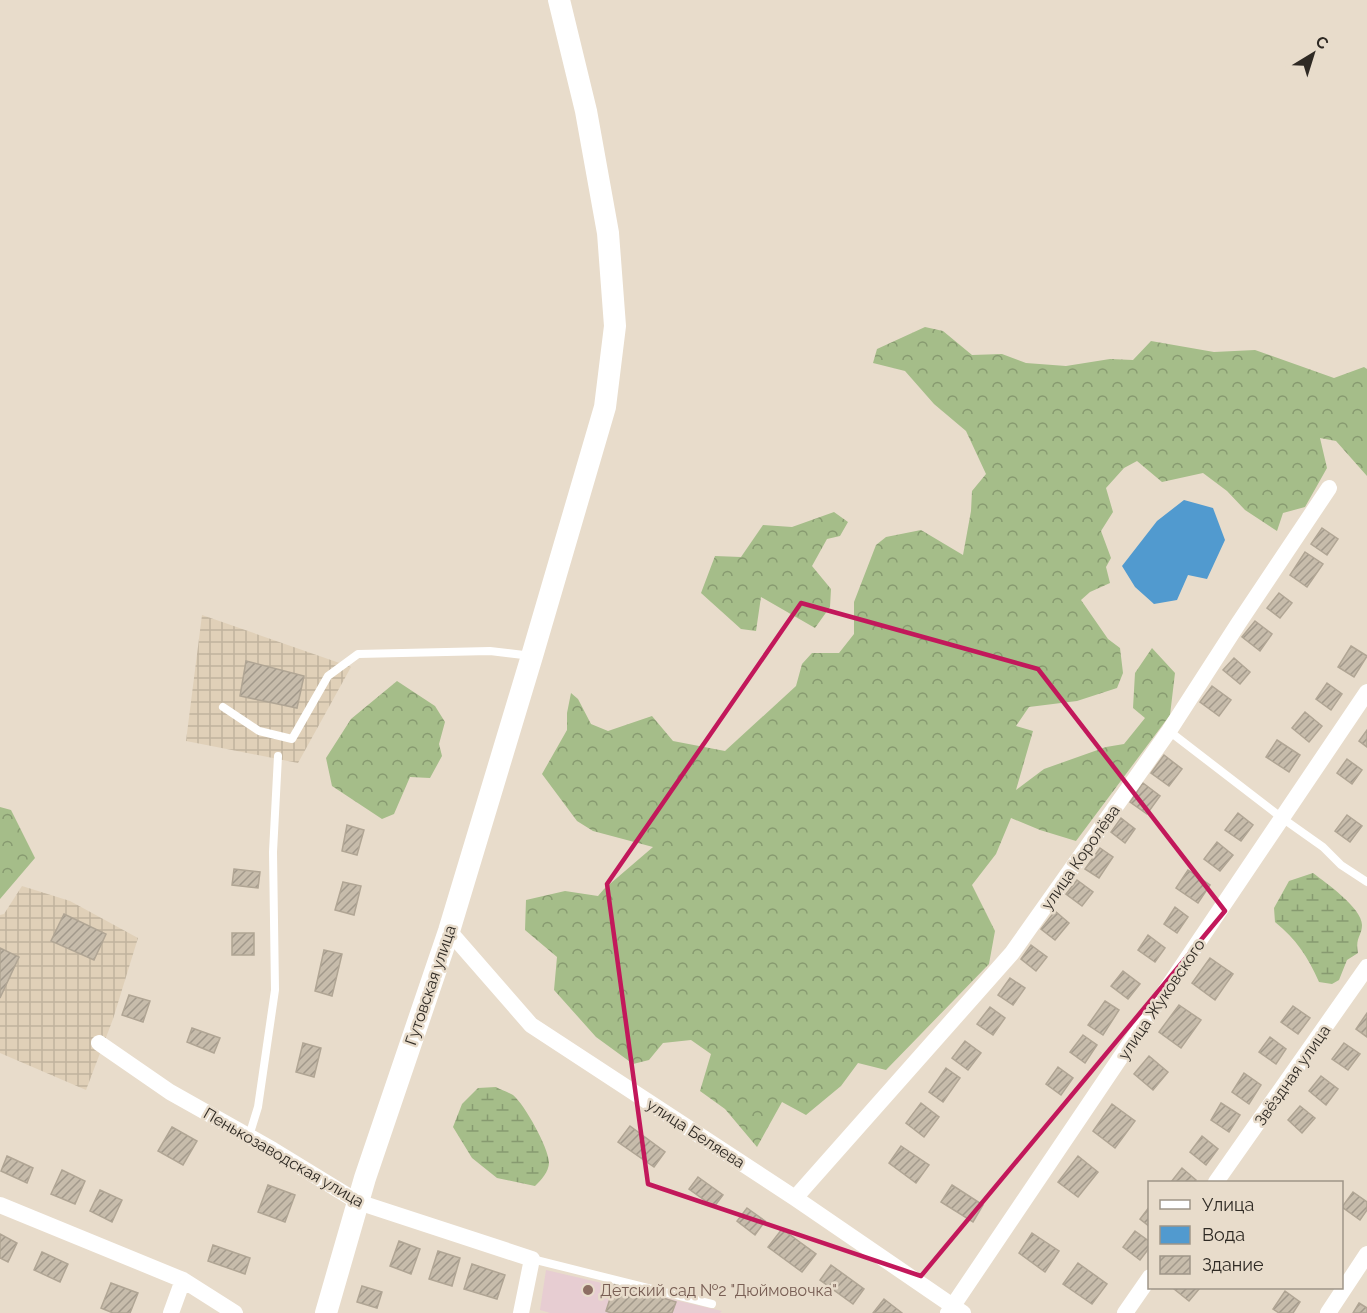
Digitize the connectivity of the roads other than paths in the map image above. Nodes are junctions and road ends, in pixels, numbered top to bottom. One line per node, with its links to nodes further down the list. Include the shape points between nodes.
1 (560, 0): 3 (street, Гутовская улица, via 586,111 608,233 615,326 605,407)
2 (1329, 488): 6 (street, улица Королёва)
3 (532, 656): 5 (lane, via 490,651 358,654 328,676 292,738 259,731); 10 (street, Гутовская улица)
4 (1367, 692): 8 (street, улица Жуковского)
5 (223, 707)
6 (1169, 731): 8 (lane); 15 (street, улица Королёва, via 1012,953)
7 (278, 756): 13 (lane, via 273,852 275,990 258,1107)
8 (1282, 818): 9 (lane); 23 (street, улица Жуковского)
9 (1367, 882)
10 (449, 932): 15 (street, улица Беляева, via 531,1025); 16 (street, Гутовская улица)
11 (1367, 967): 14 (street, Звёздная улица)
12 (99, 1043): 13 (street, Пенькозаводская улица, via 170,1092)
13 (249, 1136): 16 (street, Пенькозаводская улица)
14 (1217, 1181)
15 (795, 1198): 23 (street, улица Беляева)
16 (358, 1202): 19 (street, Пенькозаводская улица); 26 (street, Гутовская улица)
17 (0, 1205): 21 (street)
18 (1367, 1254): 29 (street)
19 (532, 1259): 22 (lane); 27 (street)
20 (1148, 1278): 28 (street)
21 (183, 1280): 24 (street); 25 (street)
22 (712, 1304)
23 (955, 1311)
24 (171, 1313)
25 (235, 1313)
26 (326, 1313)
27 (521, 1313)
28 (1125, 1313)
29 (1328, 1313)

